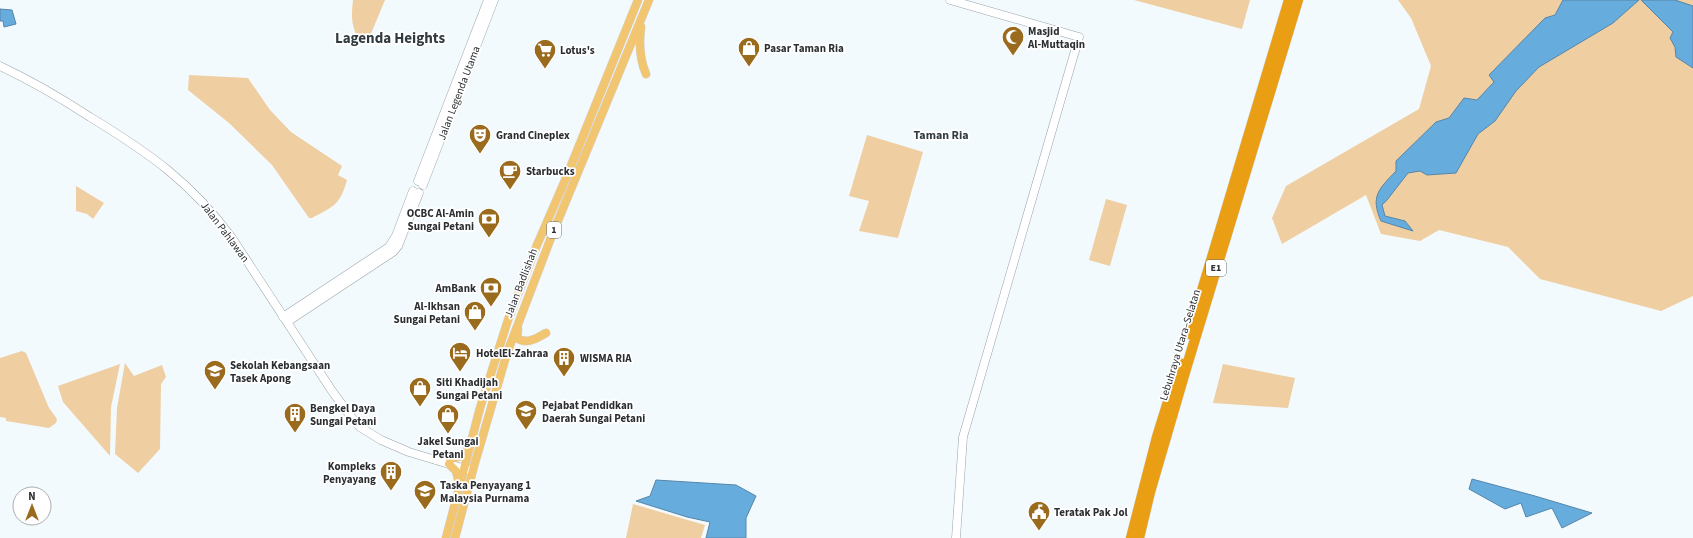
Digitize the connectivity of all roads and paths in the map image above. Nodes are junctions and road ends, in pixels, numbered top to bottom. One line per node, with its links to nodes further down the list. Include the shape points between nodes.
1 (488, 0): 11 (street, Jalan Legenda Utama)
2 (494, 0): 11 (street, Jalan Legenda Utama)
3 (638, 0): 15 (main road, Jalan Badlishah / 1, via 519,289 491,370)
4 (649, 0): 8 (main road, Jalan Badlishah / 1)
5 (950, 0): 22 (street, via 1078,37 962,437)
6 (1289, 0): 23 (highway, Lebuhraya Utara–Selatan / E1, via 1157,437)
7 (1298, 0): 24 (highway, Lebuhraya Utara–Selatan / E1, via 1185,372)
8 (643, 16): 10 (main road, via 640,51); 12 (main road, Jalan Badlishah / 1)
9 (0, 66): 13 (street, Jalan Pahlawan, via 41,86 145,152 182,181 222,224)
10 (646, 74)
11 (418, 187): 13 (street, via 392,244)
12 (522, 313): 14 (main road, via 517,338 526,341); 18 (main road, Jalan Badlishah / 1, via 501,370)
13 (285, 319): 16 (street, Jalan Pahlawan, via 352,418 369,434 399,447)
14 (546, 334)
15 (469, 447): 16 (main road, via 463,455); 17 (main road, Jalan Badlishah / 1)
16 (449, 462): 17 (street, Jalan Pahlawan); 19 (main road, via 456,472)
17 (464, 466): 18 (street, Jalan Pahlawan); 19 (main road, Jalan Badlishah / 1)
18 (473, 468): 21 (main road, Jalan Badlishah / 1)
19 (459, 486): 20 (main road, Jalan Badlishah / 1)
20 (446, 538)
21 (455, 538)
22 (956, 538)
23 (1131, 538)
24 (1139, 538)

